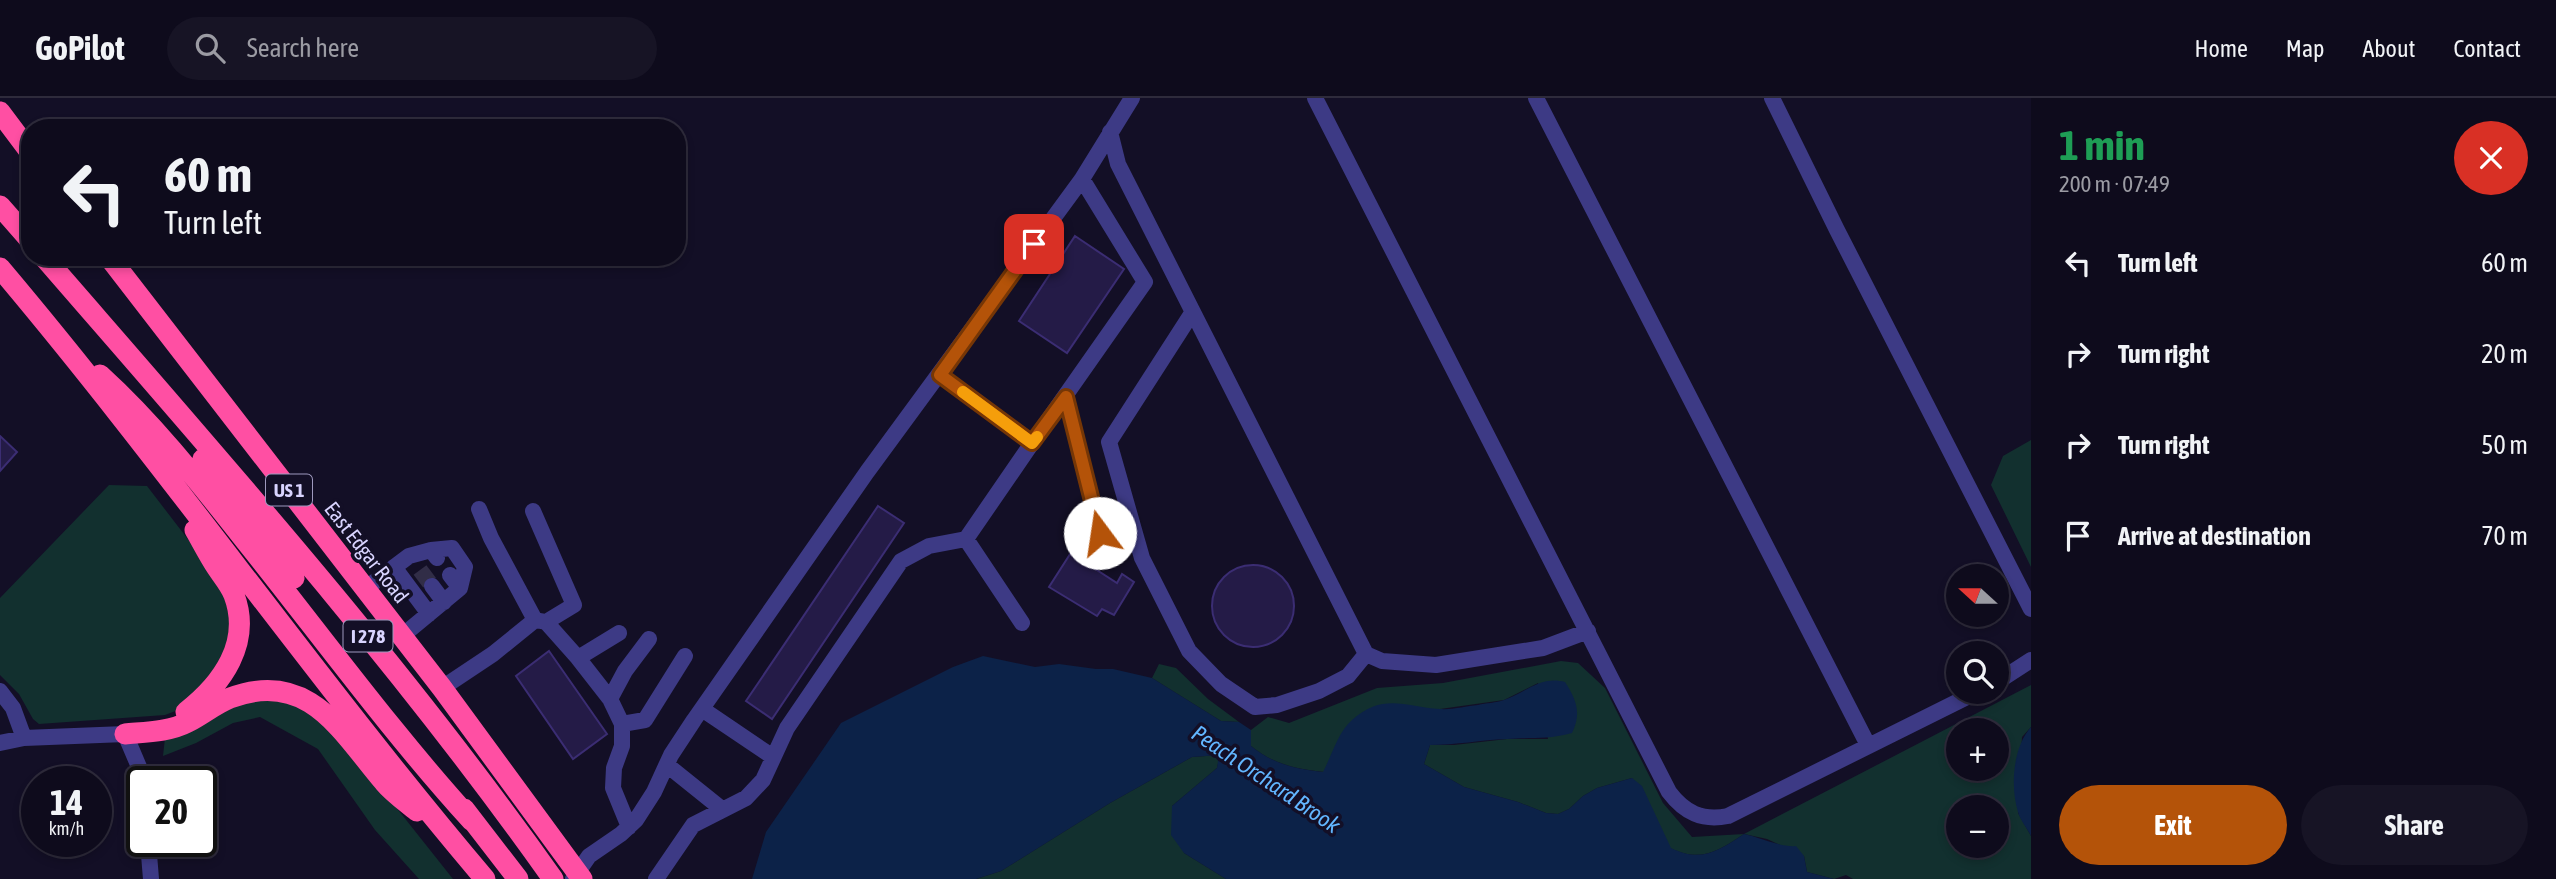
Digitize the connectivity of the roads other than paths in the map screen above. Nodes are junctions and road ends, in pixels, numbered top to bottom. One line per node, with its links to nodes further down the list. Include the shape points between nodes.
1 (9, 98): 7 (highway)
2 (1132, 98): 8 (lane)
3 (1315, 98): 37 (lane)
4 (1536, 98): 55 (lane)
5 (1772, 98): 33 (lane)
6 (0, 112): 9 (highway)
7 (21, 122)
8 (1110, 132): 10 (lane); 16 (lane, via 1118,164)
9 (21, 140)
10 (1082, 179): 18 (lane); 19 (lane, via 1145,282)
11 (0, 206): 12 (highway)
12 (21, 230)
13 (52, 266): 20 (highway, I 278)
14 (116, 266): 31 (highway, East Edgar Road / US 1)
15 (0, 268): 17 (highway)
16 (1192, 313): 41 (lane); 41 (lane, via 1109,442 1142,558 1163,603 1189,652 1255,707 1319,691 1348,676)
17 (56, 335): 22 (highway); 60 (highway, via 137,408)
18 (940, 375): 21 (lane); 50 (lane)
19 (1066, 397): 21 (lane); 25 (lane)
20 (171, 402): 60 (highway, via 204,462 377,686); 68 (highway, I 278, via 385,656)
21 (1032, 443): 26 (lane)
22 (161, 468): 52 (highway, via 234,595 239,634 224,674 197,704 180,717); 62 (highway)
23 (479, 509): 35 (lane, via 491,538)
24 (533, 511): 35 (lane, via 574,605)
25 (1100, 533)
26 (966, 539): 36 (lane); 56 (lane, via 929,546 901,561 787,728)
27 (409, 556): 28 (lane); 29 (lane); 32 (lane, via 452,548 465,567)
28 (394, 567): 31 (lane); 34 (lane)
29 (420, 570)
30 (432, 586): 32 (lane)
31 (365, 589): 39 (highway, East Edgar Road / US 1)
32 (444, 602): 34 (lane)
33 (2031, 609)
34 (429, 614): 39 (lane)
35 (541, 621): 43 (lane); 46 (lane)
36 (1022, 623)
37 (1588, 631): 41 (lane, via 1543,648 1436,665 1382,661); 55 (lane, via 1669,792 1695,816 1728,816)
38 (618, 633): 43 (lane)
39 (402, 636): 46 (highway, East Edgar Road / US 1)
40 (649, 639): 48 (lane)
41 (1366, 654)
42 (685, 656): 51 (lane, via 645,720)
43 (578, 659): 48 (lane)
44 (2031, 660): 45 (lane)
45 (2009, 674)
46 (442, 688): 64 (highway, East Edgar Road / US 1)
47 (0, 691): 53 (lane, via 13,708)
48 (610, 699): 51 (lane)
49 (1953, 704): 55 (lane)
50 (702, 709): 56 (lane); 57 (lane)
51 (622, 724): 61 (lane, via 613,788)
52 (125, 734): 53 (lane); 58 (lane); 62 (highway, via 186,723 248,693 272,691 301,698 326,713 387,785)
53 (24, 738): 54 (lane)
54 (0, 743)
55 (1868, 746)
56 (773, 757): 59 (lane, via 763,780 746,798)
57 (667, 765): 59 (lane); 61 (lane)
58 (139, 766)
59 (723, 810): 69 (lane, via 693,825)
60 (472, 821): 67 (highway)
61 (629, 827): 64 (lane, via 594,851)
62 (454, 842): 66 (highway)
63 (149, 857): 65 (lane)
64 (577, 877)
65 (151, 879)
66 (485, 879)
67 (518, 879)
68 (553, 879)
69 (656, 879)

